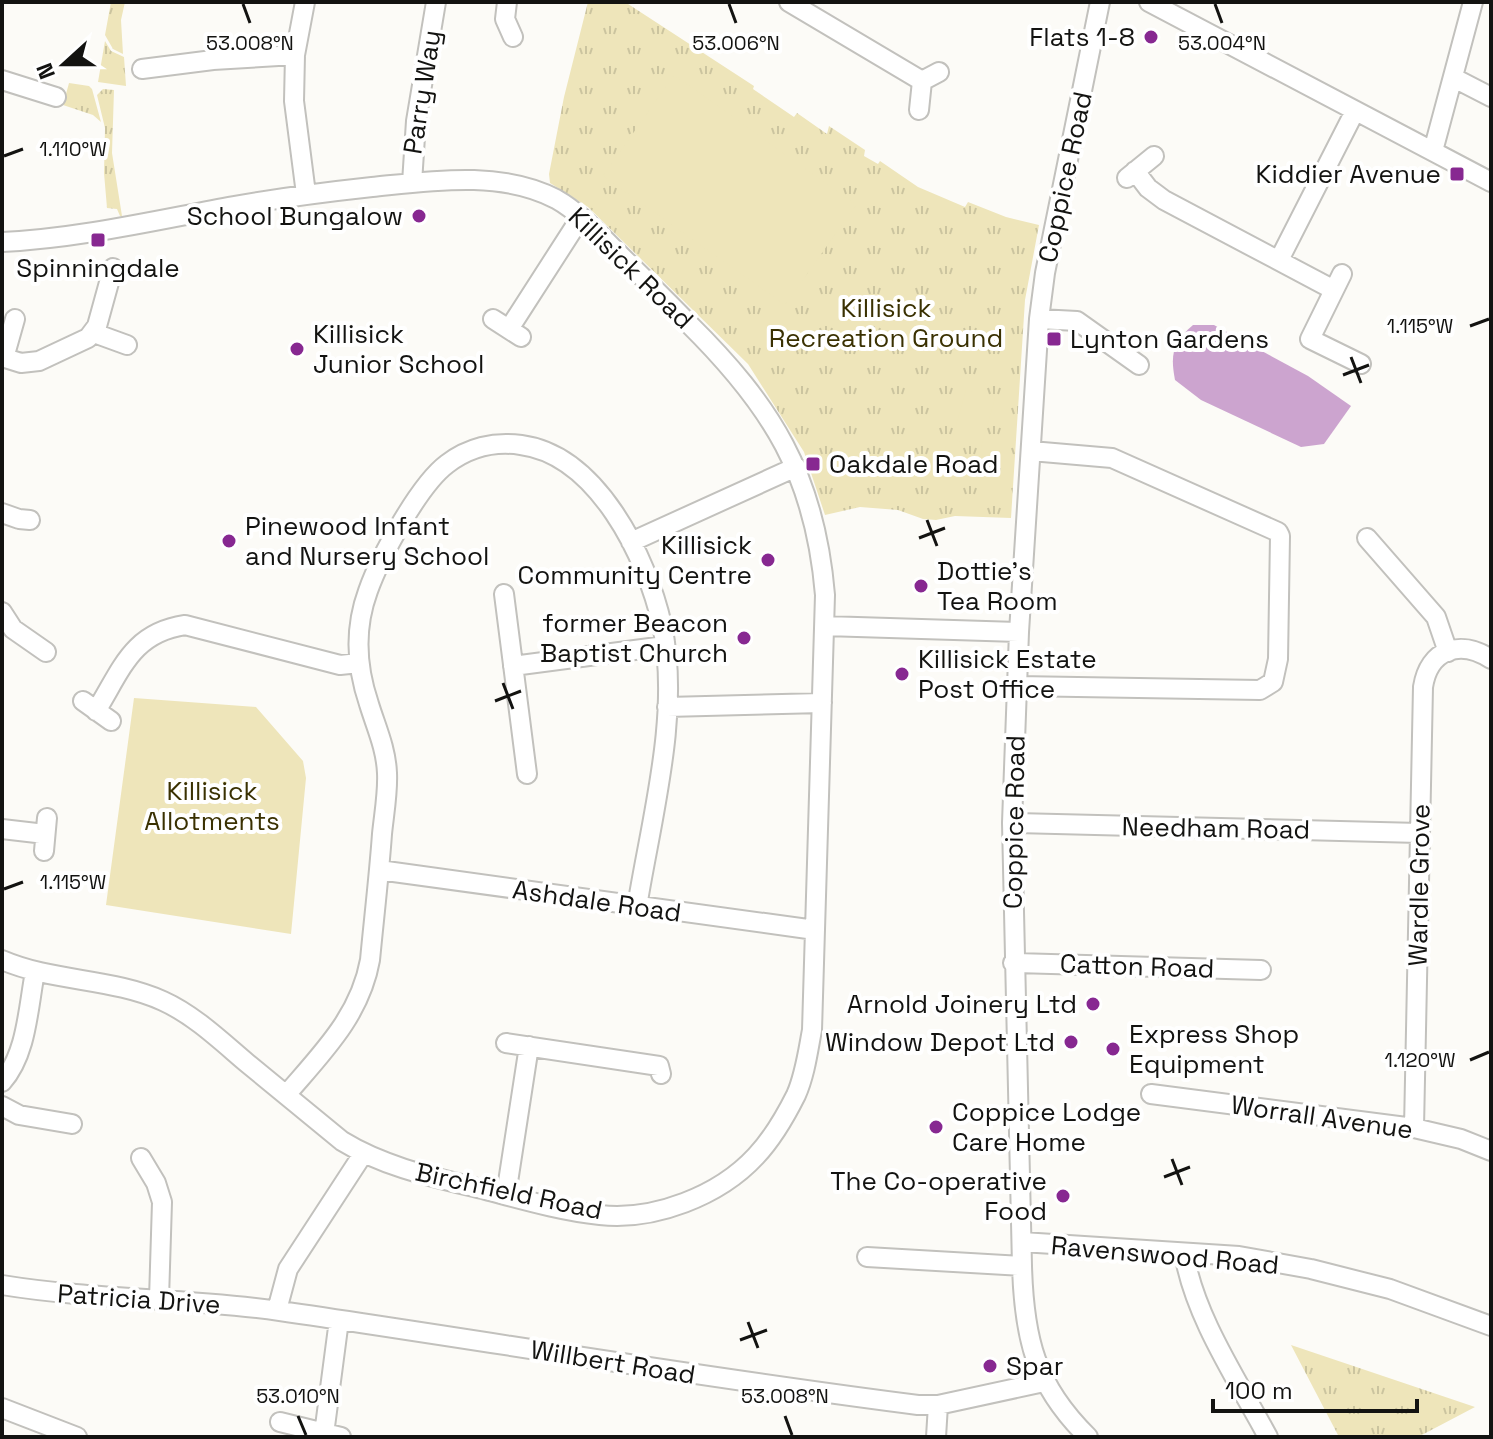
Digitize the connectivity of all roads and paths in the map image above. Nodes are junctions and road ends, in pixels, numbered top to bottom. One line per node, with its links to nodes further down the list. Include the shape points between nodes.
1 (305, 2): 9 (street)
2 (436, 2): 22 (street, Parry Way)
3 (507, 2): 8 (street, via 505,19)
4 (789, 2): 14 (street)
5 (1100, 2): 29 (street, Coppice Road)
6 (1149, 2): 18 (street)
7 (1473, 2): 12 (street)
8 (513, 37)
9 (295, 55): 10 (street); 23 (street, via 295,114)
10 (142, 69)
11 (939, 72): 14 (street)
12 (1454, 78): 16 (street); 19 (street)
13 (2, 80): 15 (street)
14 (922, 81): 17 (street)
15 (56, 97)
16 (1491, 97)
17 (919, 110)
18 (1355, 111): 19 (street); 26 (street)
19 (1433, 151): 21 (street)
20 (1154, 156): 26 (street, via 1131,175 1164,200)
21 (1491, 182)
22 (412, 183): 23 (street, Killisick Road); 24 (street, Killisick Road, via 514,186 553,198)
23 (306, 194): 25 (street, Killisick Road, via 108,231)
24 (581, 217): 30 (street); 37 (street, Killisick Road, via 745,383)
25 (2, 242)
26 (1279, 260): 34 (street, via 1338,282 1310,339)
27 (113, 268): 31 (street)
28 (15, 319): 33 (street)
29 (1039, 319): 35 (street, via 1077,321); 36 (street, Coppice Road)
30 (508, 328)
31 (94, 333): 32 (street); 33 (street, via 39,361)
32 (127, 345)
33 (3, 358)
34 (1361, 364)
35 (1139, 365)
36 (1031, 451): 45 (street, Coppice Road); 53 (street, via 1112,458 1278,532 1278,659 1273,682 1260,690)
37 (796, 467): 41 (street); 44 (street, Killisick Road, via 816,529)
38 (2, 513): 39 (street)
39 (30, 520)
40 (1367, 538): 49 (street, via 1436,617)
41 (631, 542): 47 (street, via 655,601); 51 (street, via 594,488 564,459 511,443 463,454 425,486 383,559 360,617)
42 (504, 594): 52 (street)
43 (2, 612): 46 (street)
44 (825, 626): 45 (street); 54 (street, Birchfield Road)
45 (1019, 632): 53 (street, Coppice Road)
46 (8, 636): 48 (street)
47 (665, 646): 52 (street); 55 (street)
48 (46, 652)
49 (1448, 652): 50 (street, via 1474,649); 60 (street, Wardle Grove, via 1434,660 1423,687)
50 (1491, 659)
51 (359, 663): 56 (street, via 340,665 185,625 172,627 135,647); 62 (street, via 386,760)
52 (513, 666): 57 (street)
53 (1017, 686): 58 (street, Coppice Road)
54 (822, 703): 55 (street); 64 (street, Birchfield Road)
55 (667, 707): 63 (street)
56 (96, 711)
57 (527, 774)
58 (1012, 823): 60 (street, Needham Road); 66 (street, Coppice Road)
59 (2, 829): 61 (street)
60 (1420, 833): 77 (street, Wardle Grove)
61 (45, 834)
62 (379, 870): 63 (street, Ashdale Road); 74 (street, via 362,994 343,1028)
63 (637, 907): 64 (street, Ashdale Road)
64 (815, 930): 81 (street, Birchfield Road, via 812,1030 805,1063 797,1092 755,1158 703,1194 644,1214 602,1215)
65 (2, 960): 68 (street, Birchfield Road)
66 (1013, 963): 67 (street, Catton Road); 82 (street, Coppice Road)
67 (1261, 970)
68 (35, 972): 72 (street, via 20,1051); 74 (street, Birchfield Road, via 164,1001)
69 (506, 1043): 70 (street)
70 (529, 1046): 71 (street, via 659,1066); 81 (street)
71 (661, 1074)
72 (2, 1082)
73 (1151, 1094): 77 (street, Worrall Avenue)
74 (286, 1095): 79 (street, Birchfield Road)
75 (2, 1106): 76 (street, via 19,1115)
76 (72, 1124)
77 (1414, 1128): 78 (street, Worrall Avenue)
78 (1491, 1151)
79 (363, 1154): 81 (street, Birchfield Road); 88 (street, via 288,1269)
80 (140, 1158): 87 (street, via 162,1202)
81 (506, 1195)
82 (1022, 1242): 83 (street, Ravenswood Road); 85 (street, Coppice Road)
83 (1184, 1253): 90 (street, Ravenswood Road, via 1311,1269 1390,1289); 99 (street, via 1210,1328)
84 (867, 1257): 85 (street)
85 (1022, 1266): 91 (street, Coppice Road, via 1027,1333)
86 (2, 1285): 87 (street, Patricia Drive)
87 (159, 1299): 88 (street, Patricia Drive)
88 (277, 1310): 89 (street, Willbert Road)
89 (339, 1320): 92 (street, Willbert Road, via 817,1393); 95 (street)
90 (1491, 1326)
91 (1044, 1382): 92 (street, Willbert Road); 98 (street, Coppice Road)
92 (938, 1405): 97 (street)
93 (2, 1408): 96 (street)
94 (280, 1422): 95 (street)
95 (332, 1435)
96 (77, 1437)
97 (936, 1437)
98 (1088, 1437)
99 (1268, 1437)

